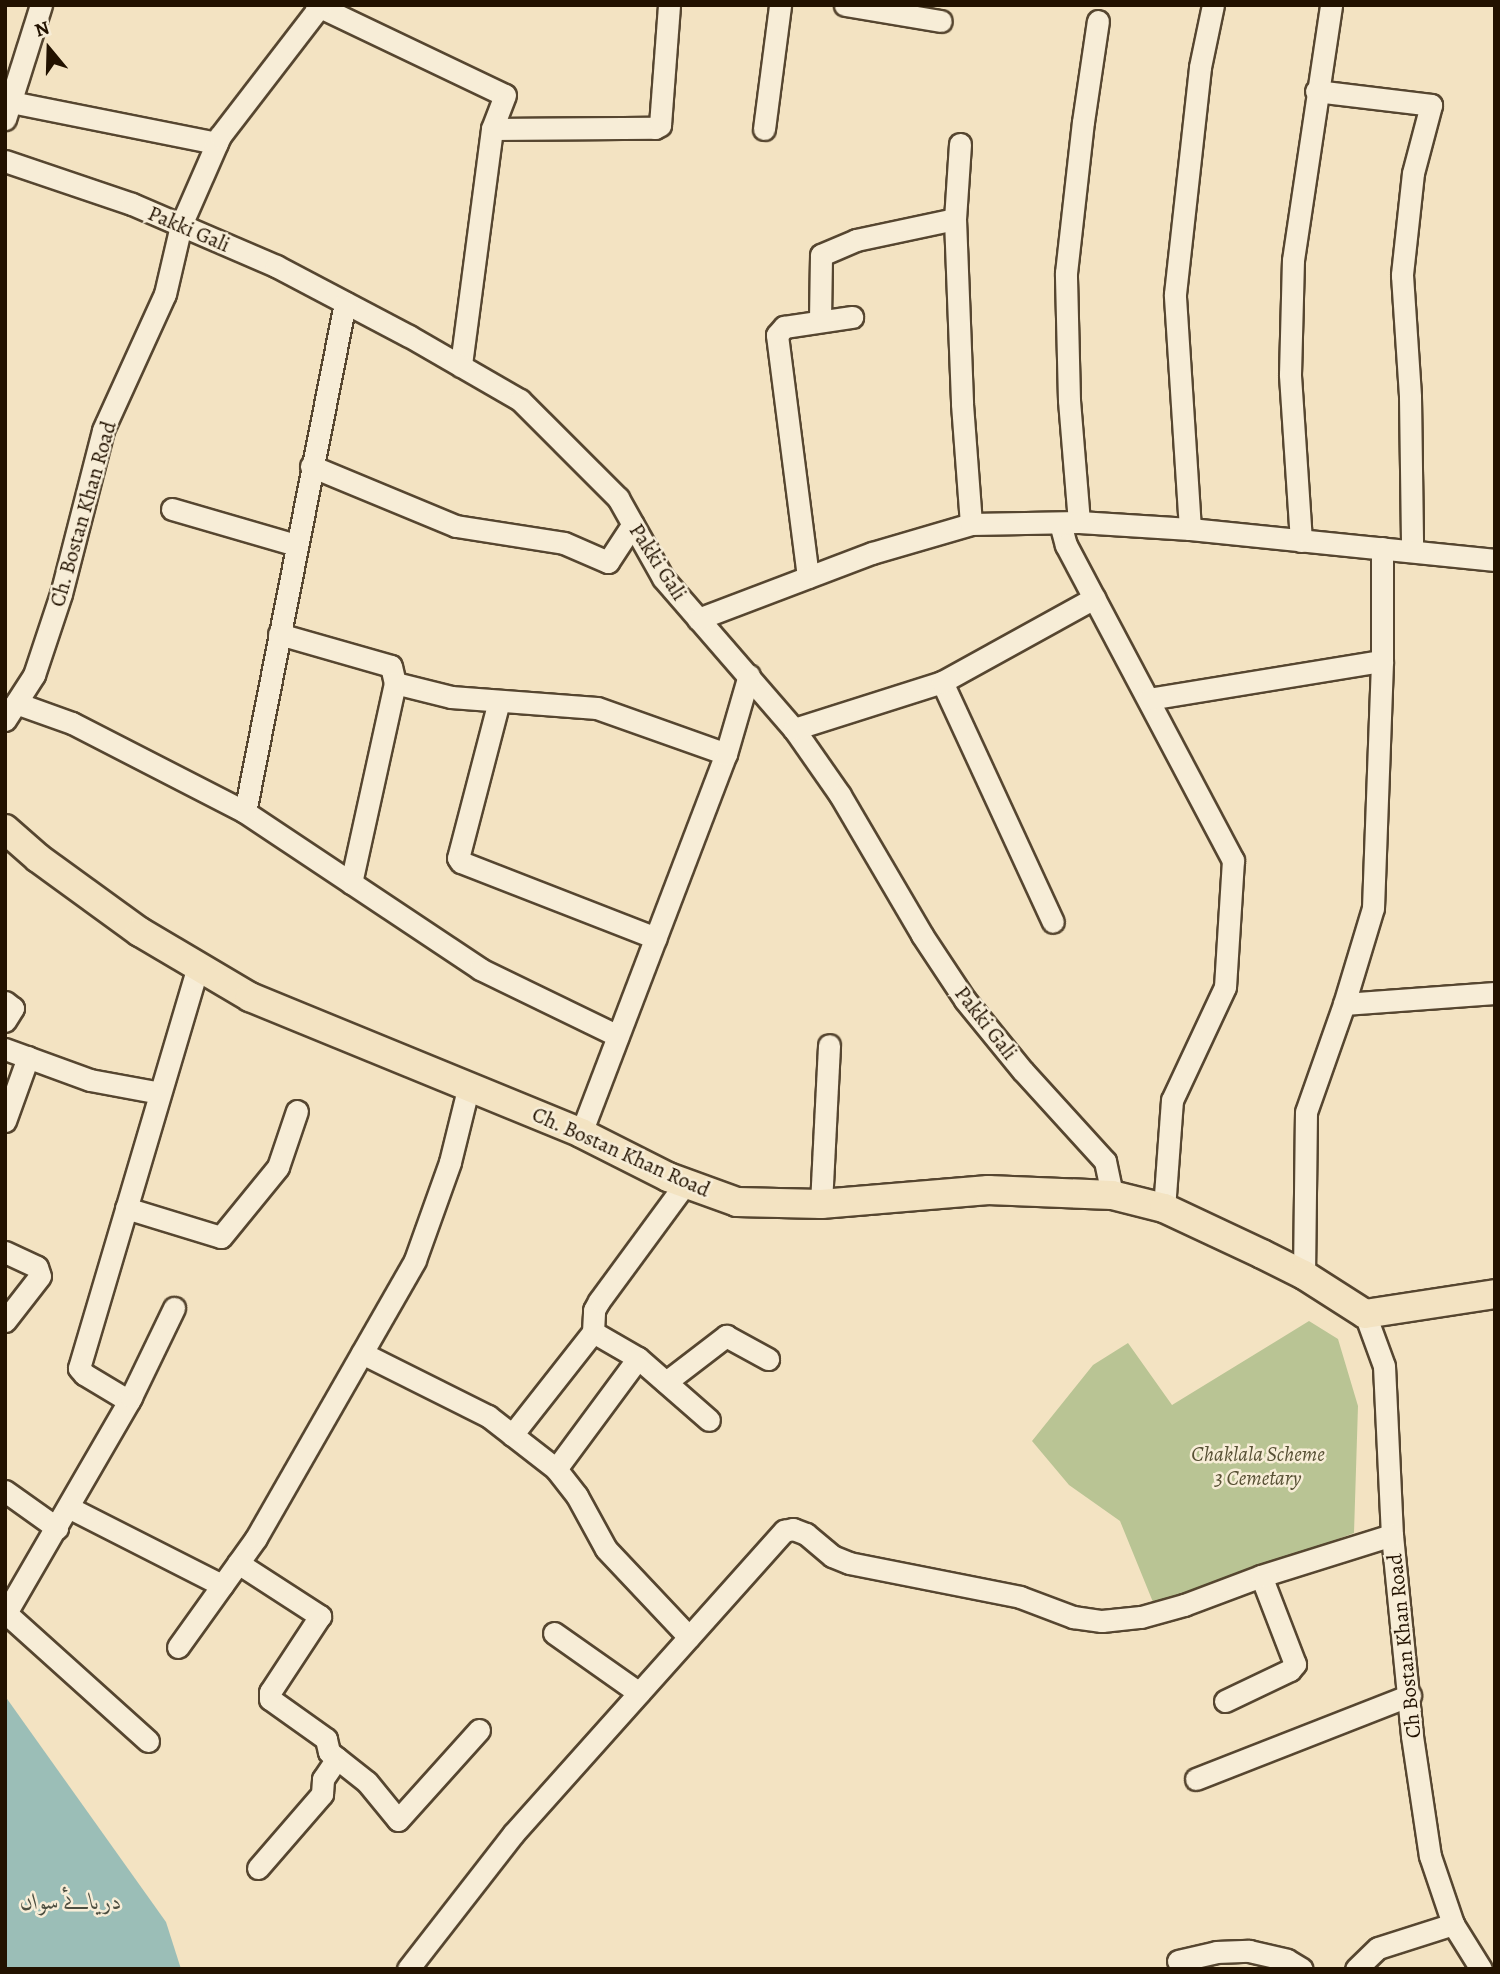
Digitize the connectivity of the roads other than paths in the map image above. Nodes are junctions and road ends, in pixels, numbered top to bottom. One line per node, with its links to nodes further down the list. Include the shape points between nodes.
1 (41, 5): 11 (street)
2 (668, 5): 12 (street, via 660,125)
3 (780, 5): 13 (street)
4 (845, 5): 8 (street)
5 (1213, 5): 28 (street, via 1200,67 1175,294)
6 (1331, 5): 10 (street)
7 (318, 6): 12 (street, via 505,95); 14 (street, Ch. Bostan Khan Road)
8 (941, 21)
9 (1098, 21): 25 (street, via 1066,273)
10 (1316, 91): 29 (street, via 1293,260 1290,374); 32 (street, via 1431,105 1413,173 1402,275 1410,397)
11 (8, 110): 14 (street)
12 (492, 129): 22 (street)
13 (764, 129)
14 (217, 143): 18 (street, Ch. Bostan Khan Road)
15 (960, 144): 17 (street)
16 (5, 161): 18 (street, Pakki Gali)
17 (955, 219): 21 (street, via 856,240 821,255); 27 (street)
18 (181, 225): 19 (street, Pakki Gali, via 276,266); 44 (street, Ch. Bostan Khan Road, via 165,294 103,430 61,594 34,675)
19 (345, 303): 22 (street, Pakki Gali); 23 (street)
20 (852, 317): 21 (street)
21 (820, 320): 34 (street, via 784,327 777,335)
22 (461, 366): 26 (street, Pakki Gali, via 520,400 618,498)
23 (311, 466): 26 (street, via 456,526 564,543 608,562); 30 (street)
24 (173, 509): 30 (street)
25 (1069, 522): 27 (street); 28 (street); 35 (street, via 1066,545)
26 (633, 524): 36 (street, Pakki Gali, via 663,578)
27 (971, 524): 34 (street)
28 (1190, 529): 29 (street)
29 (1301, 541): 31 (street)
30 (296, 545): 37 (street)
31 (1382, 548): 32 (street); 38 (street)
32 (1412, 549): 33 (street)
33 (1495, 560)
34 (808, 577): 36 (street)
35 (1094, 598): 41 (street); 42 (street)
36 (698, 619): 39 (street, Pakki Gali)
37 (279, 634): 40 (street, via 391,666); 47 (street)
38 (1382, 661): 42 (street); 55 (street, via 1373,908)
39 (749, 675): 45 (street, Pakki Gali); 46 (street)
40 (395, 682): 43 (street, via 451,697); 49 (street)
41 (943, 682): 45 (street); 50 (street)
42 (1149, 699): 70 (street, via 1233,860 1225,987 1172,1100)
43 (499, 701): 46 (street, via 597,708); 51 (street, via 458,858)
44 (11, 711): 47 (street, via 72,723)
45 (794, 729): 67 (street, Pakki Gali, via 965,1000 1104,1161)
46 (726, 754): 51 (street)
47 (245, 812): 49 (street)
48 (5, 829): 52 (main road, Ch. Bostan Khan Road, via 140,932)
49 (351, 883): 57 (street, via 480,969)
50 (1052, 922)
51 (656, 937): 57 (street)
52 (198, 966): 61 (main road, Ch. Bostan Khan Road, via 250,997); 62 (street)
53 (1495, 993): 55 (street)
54 (5, 1002): 56 (street, via 13,1008)
55 (1345, 1004): 72 (street, via 1306,1112)
56 (5, 1021)
57 (618, 1036): 65 (street)
58 (829, 1045): 68 (street)
59 (5, 1049): 60 (street)
60 (28, 1057): 62 (street, via 90,1080); 64 (street)
61 (469, 1085): 65 (main road, Ch. Bostan Khan Road); 78 (street, via 450,1162 415,1260)
62 (160, 1093): 69 (street)
63 (297, 1111): 69 (street, via 278,1167 222,1237)
64 (5, 1121)
65 (581, 1133): 66 (main road, Ch. Bostan Khan Road)
66 (685, 1184): 68 (main road, Ch. Bostan Khan Road, via 737,1202); 77 (street, via 599,1301)
67 (1112, 1195): 68 (main road, Ch. Bostan Khan Road, via 988,1190); 70 (main road, Ch. Bostan Khan Road)
68 (821, 1204)
69 (127, 1208): 82 (street, via 79,1368)
70 (1164, 1208): 72 (main road, Ch. Bostan Khan Road)
71 (5, 1252): 76 (street, via 37,1267 40,1276)
72 (1304, 1275): 75 (main road, Ch. Bostan Khan Road)
73 (1495, 1293): 75 (main road)
74 (174, 1308): 82 (street)
75 (1364, 1314): 89 (street, Ch Bostan Khan Road, via 1384,1366)
76 (5, 1321)
77 (593, 1332): 79 (street); 84 (street)
78 (362, 1353): 84 (street, via 488,1416); 90 (street, via 256,1538)
79 (638, 1358): 81 (street); 85 (street)
80 (768, 1359): 81 (street, via 726,1336)
81 (666, 1382): 83 (street)
82 (129, 1401): 87 (street)
83 (709, 1420)
84 (512, 1435): 85 (street)
85 (556, 1469): 94 (street, via 606,1549)
86 (5, 1491): 88 (street)
87 (68, 1507): 88 (street); 92 (street)
88 (57, 1528): 100 (street, via 6,1613)
89 (1392, 1535): 91 (street); 97 (street, Ch Bostan Khan Road)
90 (237, 1563): 92 (street); 101 (street, via 320,1616 270,1692 270,1699 326,1739 327,1748)
91 (1261, 1576): 94 (street, via 1141,1617 1102,1620 1073,1617 1020,1597 849,1563 793,1529 784,1531); 98 (street, via 1295,1664)
92 (222, 1585): 95 (street)
93 (554, 1633): 96 (street)
94 (689, 1637): 96 (street)
95 (178, 1647)
96 (639, 1693): 106 (street, via 513,1834)
97 (1410, 1695): 102 (street); 104 (street, Ch Bostan Khan Road, via 1430,1856)
98 (1226, 1701)
99 (479, 1730): 101 (street, via 398,1820 368,1782)
100 (148, 1741)
101 (337, 1758): 103 (street, via 323,1779 322,1794)
102 (1196, 1779)
103 (258, 1868)
104 (1454, 1924): 108 (street, via 1378,1948); 109 (street, Ch Bostan Khan Road)
105 (1178, 1961): 107 (street, via 1216,1952 1249,1951 1287,1960)
106 (408, 1969)
107 (1302, 1969)
108 (1356, 1969)
109 (1480, 1969)

